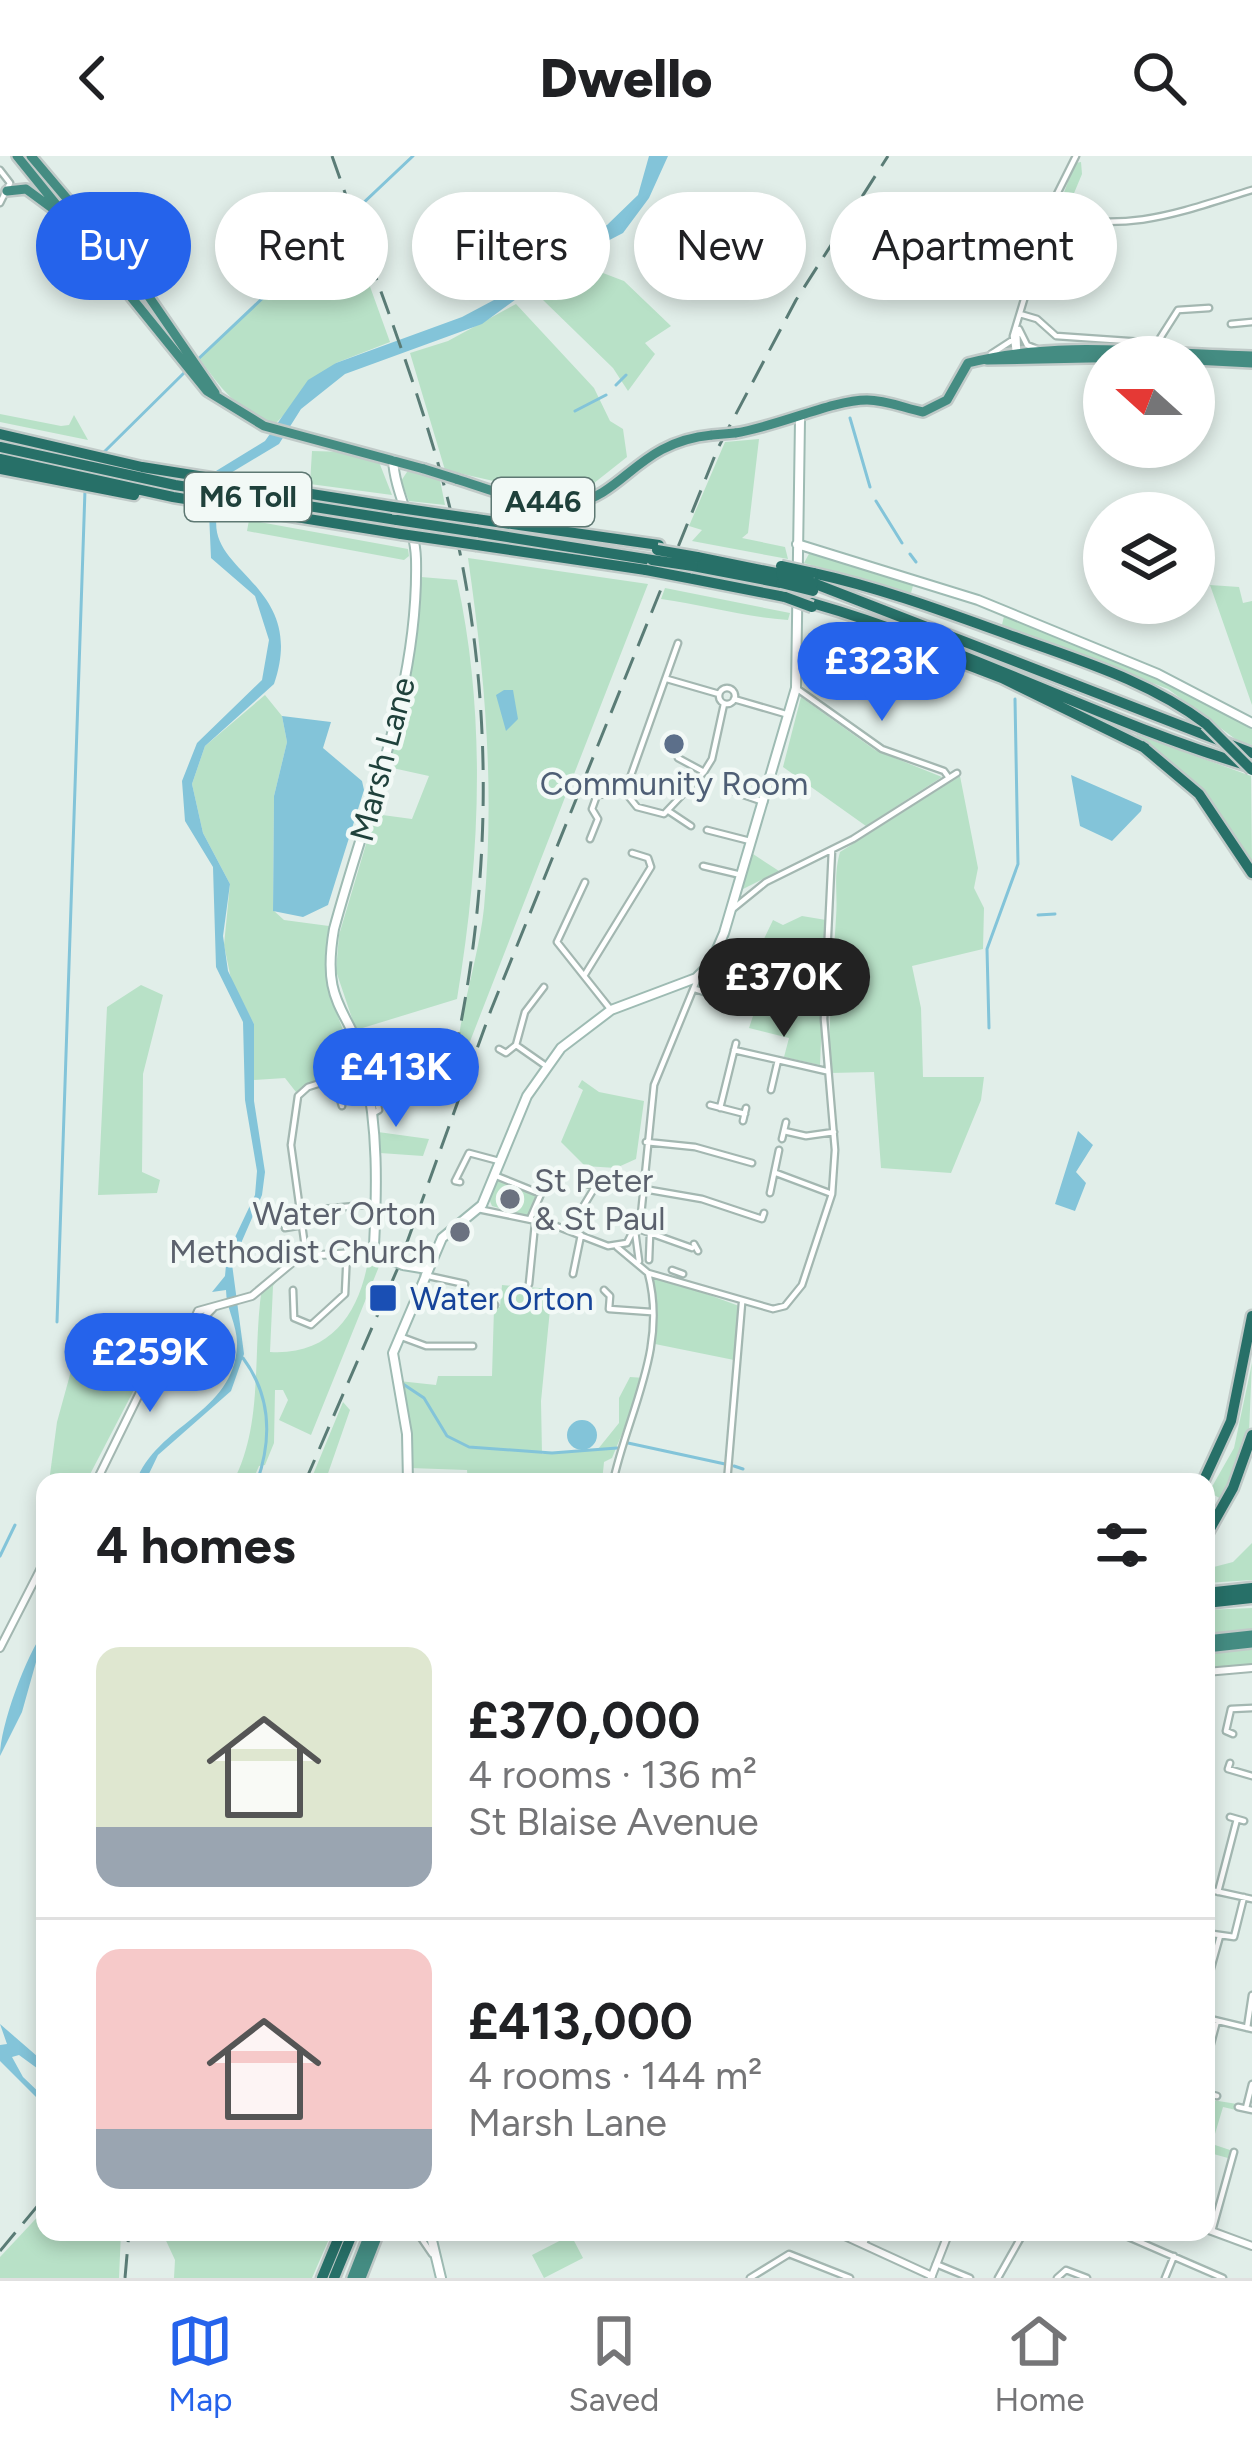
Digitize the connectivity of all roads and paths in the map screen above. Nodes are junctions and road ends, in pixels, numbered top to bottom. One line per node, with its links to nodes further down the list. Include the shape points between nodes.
1 (17, 156): 7 (highway, A446)
2 (31, 156): 26 (highway, A446, via 145,291)
3 (1076, 156): 8 (street)
4 (0, 170): 5 (street, via 10,180)
5 (7, 190): 9 (highway); 10 (street)
6 (1252, 190): 11 (street)
7 (48, 192)
8 (1060, 192)
9 (36, 197)
10 (0, 203)
11 (1117, 225)
12 (137, 300): 26 (highway, A446)
13 (1025, 300): 15 (street)
14 (1209, 308): 15 (street, via 1178,310 1156,343 1056,336)
15 (1020, 314): 17 (street)
16 (1252, 322): 18 (street)
17 (1017, 323): 19 (street); 20 (street, via 1024,342); 21 (street)
18 (1231, 324)
19 (1013, 336): 21 (street); 23 (street)
20 (1037, 349): 21 (highway); 25 (highway)
21 (1016, 354): 22 (highway); 23 (highway)
22 (1083, 355)
23 (984, 358): 27 (highway, A446, via 960,370 939,407 923,412 870,399)
24 (1215, 360): 25 (highway)
25 (1252, 360)
26 (187, 362): 31 (highway, A446, via 216,395 264,427)
27 (800, 420): 31 (highway, A446, bridge, via 659,446 569,505); 36 (main road)
28 (0, 434): 33 (highway)
29 (0, 447): 33 (highway)
30 (0, 459): 33 (highway)
31 (396, 460): 78 (main road, Marsh Lane, via 416,562 408,673 328,964)
32 (0, 469): 33 (highway)
33 (82, 471): 34 (highway); 34 (highway)
34 (99, 475): 35 (highway, M6 Toll, bridge, via 395,513); 35 (highway, bridge, via 173,497 401,534)
35 (476, 532): 37 (highway); 37 (highway, via 581,536)
36 (797, 544): 44 (main road); 49 (main road, via 979,600 1184,685)
37 (654, 556): 38 (highway, bridge); 38 (highway, bridge)
38 (694, 563): 39 (highway); 39 (highway)
39 (782, 583): 40 (highway, bridge); 40 (highway, bridge)
40 (813, 592): 42 (highway); 50 (highway); 51 (highway, via 865,604); 53 (highway, bridge, via 876,588 1078,660 1152,690 1206,724)
41 (678, 643): 43 (street)
42 (1016, 675): 50 (highway); 53 (highway)
43 (667, 679): 45 (street); 59 (street)
44 (796, 688): 48 (main road); 56 (street, via 882,748)
45 (719, 694): 46 (street, via 727,688); 47 (street)
46 (734, 699): 47 (street); 48 (street)
47 (724, 704): 55 (street)
48 (789, 715): 60 (main road)
49 (1252, 723)
50 (1145, 748): 69 (highway, via 1199,794)
51 (1252, 753)
52 (678, 758): 55 (street)
53 (1252, 768)
54 (957, 773): 56 (street)
55 (701, 775): 57 (street); 61 (street)
56 (949, 778): 66 (street)
57 (709, 788)
58 (740, 791): 60 (street)
59 (625, 792): 61 (street, via 648,812); 64 (street, via 597,795)
60 (764, 802): 65 (main road)
61 (670, 812): 62 (street)
62 (691, 826)
63 (707, 830): 65 (street)
64 (590, 839)
65 (750, 841): 70 (main road)
66 (832, 850): 72 (street); 86 (street)
67 (632, 854): 73 (street, via 651,867)
68 (703, 866): 70 (street)
69 (1252, 873)
70 (741, 875): 72 (main road)
71 (585, 882): 73 (street, via 557,942)
72 (741, 892): 74 (main road)
73 (584, 976): 77 (street)
74 (696, 984): 76 (street); 77 (main road); 100 (street, via 658,1072)
75 (544, 987): 80 (street, via 525,1012)
76 (738, 1003)
77 (611, 1010): 84 (main road)
78 (352, 1037): 82 (street, Marsh Lane, via 362,1035); 85 (main road, Marsh Lane)
79 (418, 1045): 82 (street)
80 (516, 1045): 81 (street); 84 (street)
81 (499, 1049)
82 (369, 1057): 90 (street, Marsh Lane)
83 (778, 1060): 86 (street); 88 (street); 93 (street, via 735,1046)
84 (546, 1066): 102 (main road)
85 (365, 1069): 87 (street); 94 (main road, Marsh Lane)
86 (826, 1071): 98 (street)
87 (335, 1081): 92 (street); 115 (street, via 304,1089 297,1100 291,1144)
88 (770, 1090)
89 (415, 1097): 90 (street)
90 (377, 1099): 94 (street, Marsh Lane)
91 (710, 1105): 93 (street)
92 (341, 1106)
93 (720, 1108): 95 (street)
94 (372, 1114): 113 (main road, Marsh Lane)
95 (745, 1115)
96 (786, 1122): 97 (street)
97 (784, 1131): 98 (street); 99 (street)
98 (834, 1132): 110 (street)
99 (782, 1139)
100 (646, 1142): 103 (street); 108 (street)
101 (779, 1150): 104 (street)
102 (500, 1161): 105 (main road); 106 (street, via 469,1153)
103 (748, 1163)
104 (776, 1174): 109 (street); 110 (street)
105 (494, 1175): 114 (main road); 119 (street, via 541,1194)
106 (460, 1182)
107 (585, 1183): 112 (street, via 595,1187)
108 (644, 1189): 118 (street); 124 (street)
109 (770, 1192)
110 (832, 1193): 142 (street, via 800,1290 781,1308)
111 (579, 1198): 112 (street)
112 (589, 1202): 121 (street)
113 (378, 1204): 115 (street); 131 (main road, Marsh Lane)
114 (478, 1210): 119 (street); 136 (main road, via 447,1230)
115 (304, 1212): 117 (street); 120 (street)
116 (764, 1213): 118 (street)
117 (284, 1214)
118 (747, 1215): 122 (street)
119 (532, 1221): 121 (street); 138 (street)
120 (305, 1225): 123 (street); 130 (street)
121 (572, 1225): 126 (street)
122 (742, 1226)
123 (285, 1228)
124 (636, 1229): 125 (street); 127 (street); 133 (street)
125 (650, 1234): 128 (street); 132 (street)
126 (581, 1235): 127 (street); 135 (street)
127 (617, 1246): 133 (street)
128 (694, 1248)
129 (346, 1250): 130 (street); 131 (street); 139 (street, via 345,1294 310,1325 294,1318)
130 (306, 1254): 149 (street, via 244,1298 216,1306 189,1331 139,1391)
131 (378, 1255): 136 (main road, bridge)
132 (649, 1260)
133 (639, 1261): 134 (street)
134 (648, 1273): 142 (street, via 677,1274); 144 (street)
135 (573, 1274)
136 (424, 1275): 137 (street); 141 (main road)
137 (465, 1284)
138 (529, 1284)
139 (293, 1290)
140 (604, 1290): 144 (street, via 609,1309)
141 (414, 1301): 143 (street); 146 (main road)
142 (742, 1303): 152 (street)
143 (495, 1305)
144 (651, 1312): 151 (street, via 648,1378)
145 (1252, 1316): 153 (highway, via 1234,1408)
146 (398, 1336): 147 (street, via 426,1346); 150 (main road, via 394,1379)
147 (473, 1346)
148 (1252, 1436): 154 (highway)
149 (100, 1473)
150 (407, 1473)
151 (616, 1473)
152 (728, 1473)
153 (1207, 1473)
154 (1215, 1520)
155 (36, 1578): 162 (street)
156 (1252, 1588): 157 (highway)
157 (1215, 1591)
158 (1252, 1598): 159 (highway)
159 (1215, 1602)
160 (1252, 1639): 161 (highway)
161 (1215, 1643)
162 (0, 1648)
163 (1252, 1668): 164 (street)
164 (1215, 1671)
165 (1252, 1708): 166 (street, via 1231,1709 1226,1731)
166 (1233, 1733)
167 (1229, 1763): 168 (street)
168 (1252, 1776)
169 (1237, 1819): 170 (street)
170 (1217, 1892): 171 (street)
171 (1248, 1898): 173 (street, via 1234,1937)
172 (1215, 1935): 173 (street)
173 (1220, 1936): 174 (street)
174 (1215, 1954)
175 (1252, 1996): 178 (street)
176 (1217, 2021): 177 (street); 178 (street)
177 (1215, 2028)
178 (1249, 2029)
179 (1252, 2084): 180 (street)
180 (1245, 2108)
181 (1234, 2152): 182 (street)
182 (1215, 2211)
183 (1215, 2232): 195 (street)
184 (336, 2241): 200 (highway)
185 (349, 2241): 201 (highway)
186 (371, 2241): 202 (highway)
187 (424, 2241): 197 (street)
188 (432, 2241): 197 (main road)
189 (857, 2241): 194 (street)
190 (865, 2241): 194 (street)
191 (945, 2241): 198 (street)
192 (1019, 2241): 207 (street)
193 (1138, 2241): 196 (street)
194 (864, 2244): 199 (street)
195 (1252, 2246)
196 (1174, 2256): 210 (street); 211 (street)
197 (436, 2258): 203 (main road)
198 (936, 2264): 199 (street); 206 (street)
199 (931, 2277)
200 (322, 2278)
201 (334, 2278)
202 (356, 2278)
203 (441, 2278)
204 (750, 2278): 205 (street, via 789,2254)
205 (850, 2278)
206 (970, 2278)
207 (998, 2278)
208 (1057, 2278): 209 (street, via 1066,2270)
209 (1088, 2278)
210 (1165, 2278)
211 (1223, 2278)

